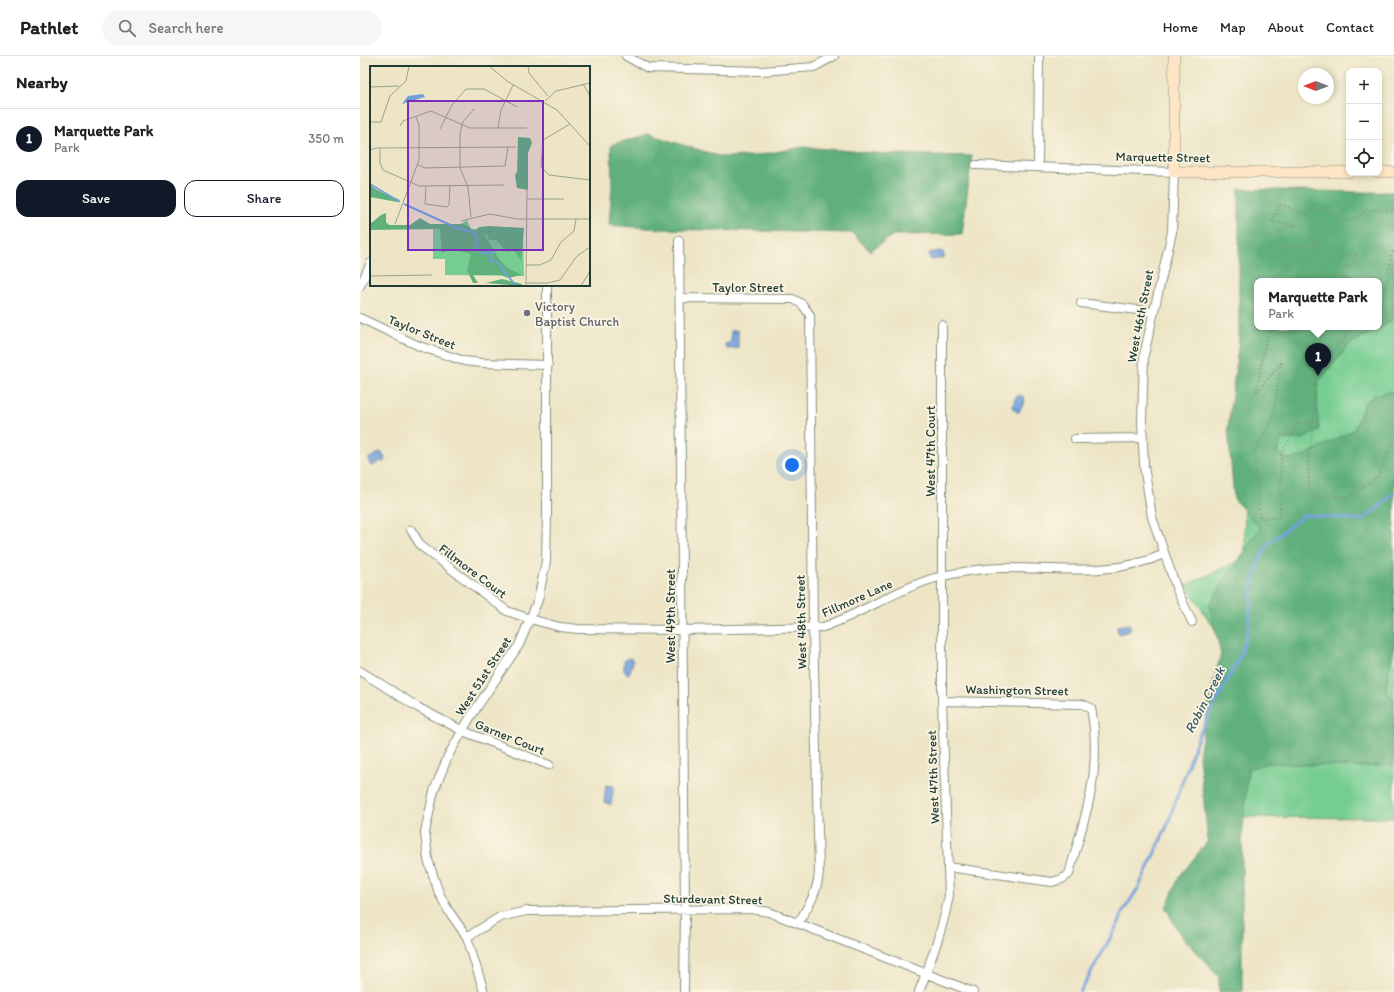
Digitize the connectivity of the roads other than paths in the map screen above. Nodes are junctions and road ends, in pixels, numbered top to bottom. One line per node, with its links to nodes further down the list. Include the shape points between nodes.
1 (626, 56): 2 (street, via 648,68 761,71 814,67)
2 (834, 56)
3 (1039, 56): 6 (street)
4 (1174, 56): 7 (street, West 46th Street)
5 (976, 165): 6 (street, Marquette Street)
6 (1038, 167): 7 (street, Marquette Street)
7 (1174, 172): 8 (street, Marquette Street); 17 (street, West 46th Street, via 1172,232)
8 (1346, 172)
9 (1382, 172): 10 (street)
10 (1394, 172)
11 (679, 240): 15 (street, West 49th Street)
12 (370, 266): 13 (street)
13 (360, 286)
14 (547, 286): 21 (street, West 51st Street)
15 (680, 298): 18 (street, Taylor Street, via 793,299 802,304); 30 (street, West 49th Street)
16 (1081, 304): 17 (street)
17 (1154, 312): 22 (street, West 46th Street, via 1144,355)
18 (810, 314): 29 (street, West 48th Street)
19 (360, 318): 21 (street, Taylor Street, via 419,346 464,361)
20 (942, 325): 26 (street, West 47th Court)
21 (548, 365): 27 (street, West 51st Street, via 546,561 538,600)
22 (1143, 438): 23 (street); 25 (street, West 46th Street, via 1144,466 1152,517)
23 (1075, 439)
24 (411, 530): 27 (street, Fillmore Court, via 421,546 507,611)
25 (1164, 554): 26 (street, Fillmore Lane, via 1149,561 1118,567 1053,570 1002,568); 28 (street, West 46th Street)
26 (942, 577): 29 (street, Fillmore Lane, via 917,584 839,622); 32 (street, West 47th Street)
27 (530, 619): 30 (street, Fillmore Lane, via 578,629); 33 (street, West 51st Street, via 519,645)
28 (1192, 622)
29 (813, 627): 30 (street, Fillmore Lane); 37 (street, West 48th Street, via 819,872 814,896)
30 (682, 630): 36 (street, West 49th Street)
31 (360, 671): 33 (street, Garner Court, via 419,708)
32 (942, 701): 35 (street, West 47th Street); 35 (street, Washington Street, via 1082,704 1090,708 1093,723 1091,792 1069,874 1052,882)
33 (463, 731): 34 (street, Garner Court); 38 (street, West 51st Street, via 448,756 434,791 425,832 428,860 439,893)
34 (549, 765)
35 (948, 867): 39 (street, West 47th Street, via 949,895 945,915)
36 (685, 909): 37 (street, Sturdevant Street, via 751,909); 38 (street, Sturdevant Street, via 526,912 500,917); 41 (street, West 49th Street)
37 (798, 923): 39 (street, Sturdevant Street)
38 (467, 937): 40 (street, West 51st Street)
39 (926, 973): 42 (street, West 47th Street); 43 (street, Sturdevant Street)
40 (484, 992)
41 (684, 992)
42 (919, 992)
43 (973, 992)

